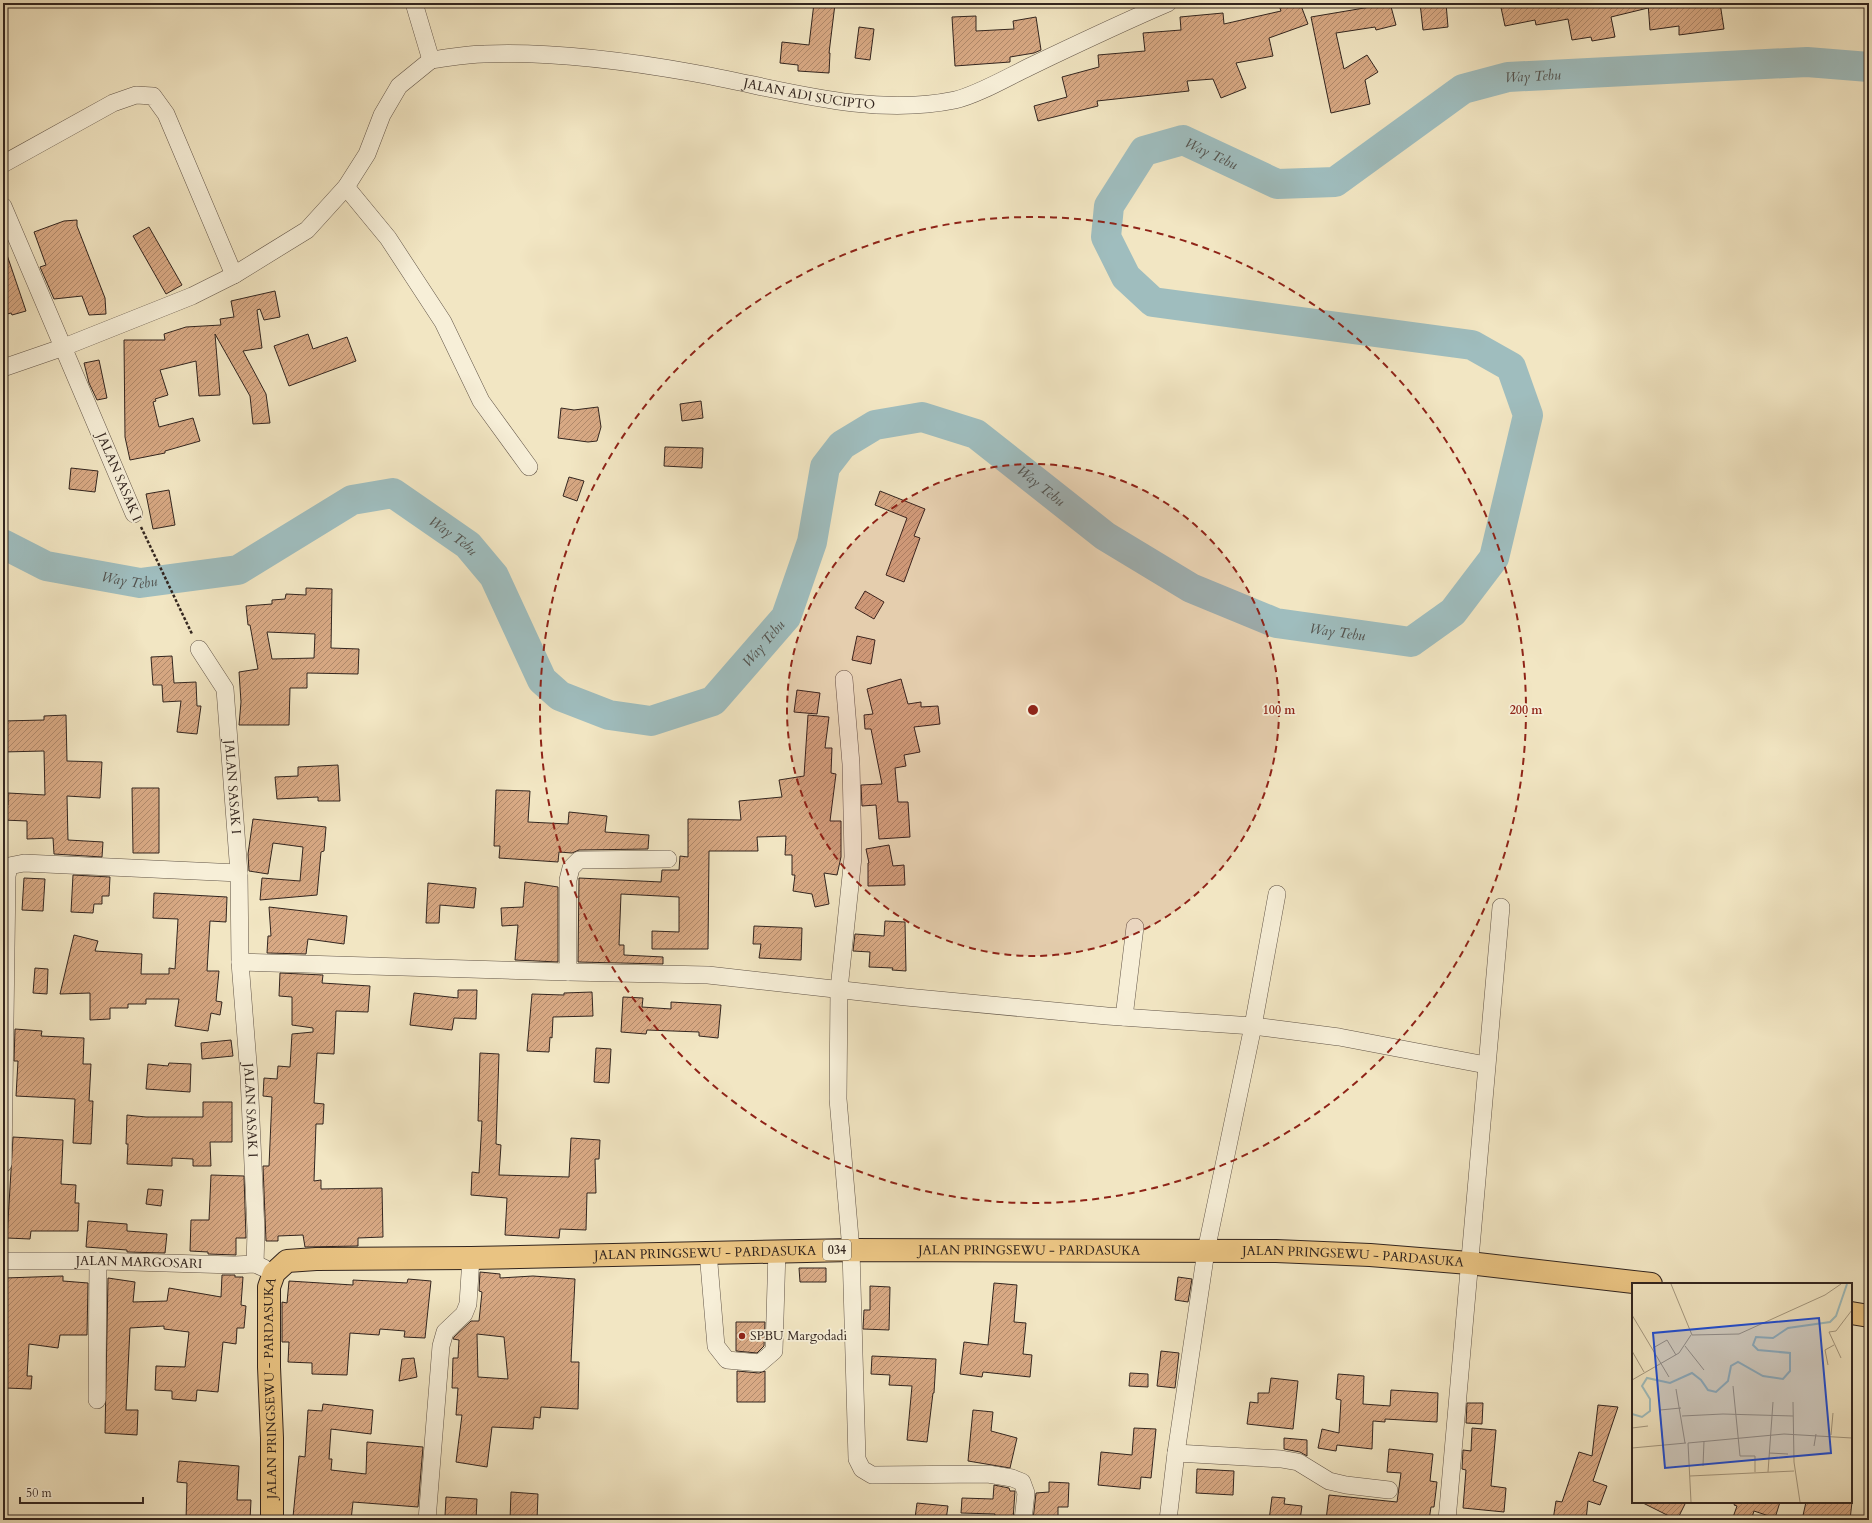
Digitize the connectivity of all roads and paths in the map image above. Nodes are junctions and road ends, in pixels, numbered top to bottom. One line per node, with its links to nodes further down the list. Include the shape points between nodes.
1 (414, 3): 3 (street)
2 (1168, 3): 3 (street, JALAN ADI SUCIPTO, via 957,100 905,107 803,96 679,70 585,58 504,53)
3 (431, 60): 5 (street, via 399,86 382,115 367,154)
4 (3, 164): 7 (street, via 113,103 136,95 153,96 166,114)
5 (346, 186): 7 (street, via 307,230); 10 (street, via 388,238 443,322 481,401)
6 (3, 206): 8 (street, JALAN SASAK I)
7 (234, 275): 8 (street, via 192,296)
8 (64, 347): 9 (street); 11 (street, JALAN SASAK I)
9 (3, 368)
10 (530, 467)
11 (134, 514): 12 (path, JALAN SASAK I)
12 (199, 649): 15 (street, JALAN SASAK I, via 225,689)
13 (844, 680): 21 (street, via 851,764 853,857)
14 (668, 859): 20 (street, via 579,860 570,868)
15 (239, 873): 19 (street, JALAN SASAK I); 25 (street, via 24,863 8,866)
16 (1277, 894): 23 (street)
17 (1501, 907): 24 (street)
18 (1135, 927): 22 (street)
19 (240, 962): 20 (street); 35 (street, JALAN SASAK I, via 249,1076 256,1231)
20 (568, 972): 21 (street, via 708,975)
21 (839, 989): 22 (street); 28 (street, via 838,1098)
22 (1124, 1017): 23 (street)
23 (1253, 1026): 24 (street, via 1339,1037); 29 (street)
24 (1486, 1064): 34 (street)
25 (3, 1119): 26 (street)
26 (3, 1164)
27 (777, 1250): 28 (main road, JALAN PRINGSEWU - PARDASUKA / 034); 30 (main road, JALAN PRINGSEWU - PARDASUKA / 034); 30 (street, via 774,1351 760,1363 727,1360 716,1346)
28 (851, 1250): 29 (main road, JALAN PRINGSEWU - PARDASUKA / 034); 44 (street, via 857,1459 862,1469 872,1475 988,1474 1012,1478 1022,1482 1026,1493)
29 (1206, 1251): 34 (main road, JALAN PRINGSEWU - PARDASUKA / 034, via 1354,1254); 40 (street)
30 (708, 1252): 31 (main road, JALAN PRINGSEWU - PARDASUKA / 034)
31 (471, 1258): 35 (main road, JALAN PRINGSEWU - PARDASUKA / 034, via 316,1259 287,1261); 43 (street, via 468,1304 464,1314 445,1332 441,1346)
32 (3, 1261): 33 (street, JALAN MARGOSARI)
33 (98, 1261): 35 (street, JALAN MARGOSARI); 39 (street)
34 (1469, 1263): 36 (main road, JALAN PRINGSEWU - PARDASUKA / 034); 46 (street)
35 (264, 1268): 42 (main road, JALAN PRINGSEWU - PARDASUKA, via 269,1287)
36 (1642, 1283)
37 (1852, 1313): 38 (main road)
38 (1869, 1316)
39 (97, 1400)
40 (1176, 1453): 41 (street, via 1281,1459 1298,1462 1330,1481); 45 (street)
41 (1389, 1490)
42 (272, 1520)
43 (427, 1520)
44 (1023, 1520)
45 (1168, 1520)
46 (1447, 1520)

